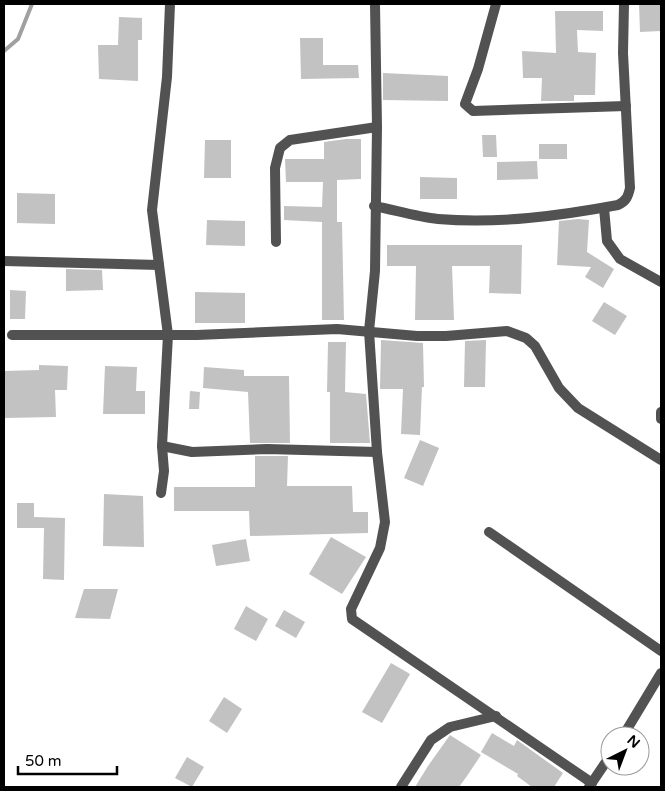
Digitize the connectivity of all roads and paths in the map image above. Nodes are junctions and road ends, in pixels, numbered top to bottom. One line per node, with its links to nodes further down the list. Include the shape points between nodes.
1 (170, 4): 11 (street, via 167,77 152,210)
2 (375, 4): 6 (street)
3 (496, 4): 5 (street, via 465,104 472,111)
4 (624, 4): 5 (street)
5 (626, 106): 8 (street, via 628,197 618,205)
6 (377, 126): 7 (street); 9 (street, via 290,140 280,148 276,168)
7 (374, 206): 8 (street, via 447,219 523,218); 13 (street, via 375,271)
8 (604, 208): 12 (street, via 607,241 620,259)
9 (276, 242)
10 (4, 261): 11 (street)
11 (158, 265): 15 (street)
12 (661, 282)
13 (370, 331): 15 (street, via 337,329); 19 (street); 20 (street, via 446,336 507,331 526,338 545,360 565,397)
14 (12, 335): 15 (street)
15 (168, 336): 18 (street)
16 (661, 412): 17 (street)
17 (661, 419)
18 (162, 446): 19 (street, via 192,452 267,449); 21 (street, via 164,471)
19 (377, 452): 25 (street, via 385,522 380,548 351,609 352,618)
20 (661, 460)
21 (161, 493)
22 (489, 532): 23 (street)
23 (661, 651)
24 (661, 673): 26 (street)
25 (496, 716): 28 (street); 29 (street, via 450,727 431,740)
26 (629, 726)
27 (600, 770): 28 (street)
28 (590, 785)
29 (401, 787)

